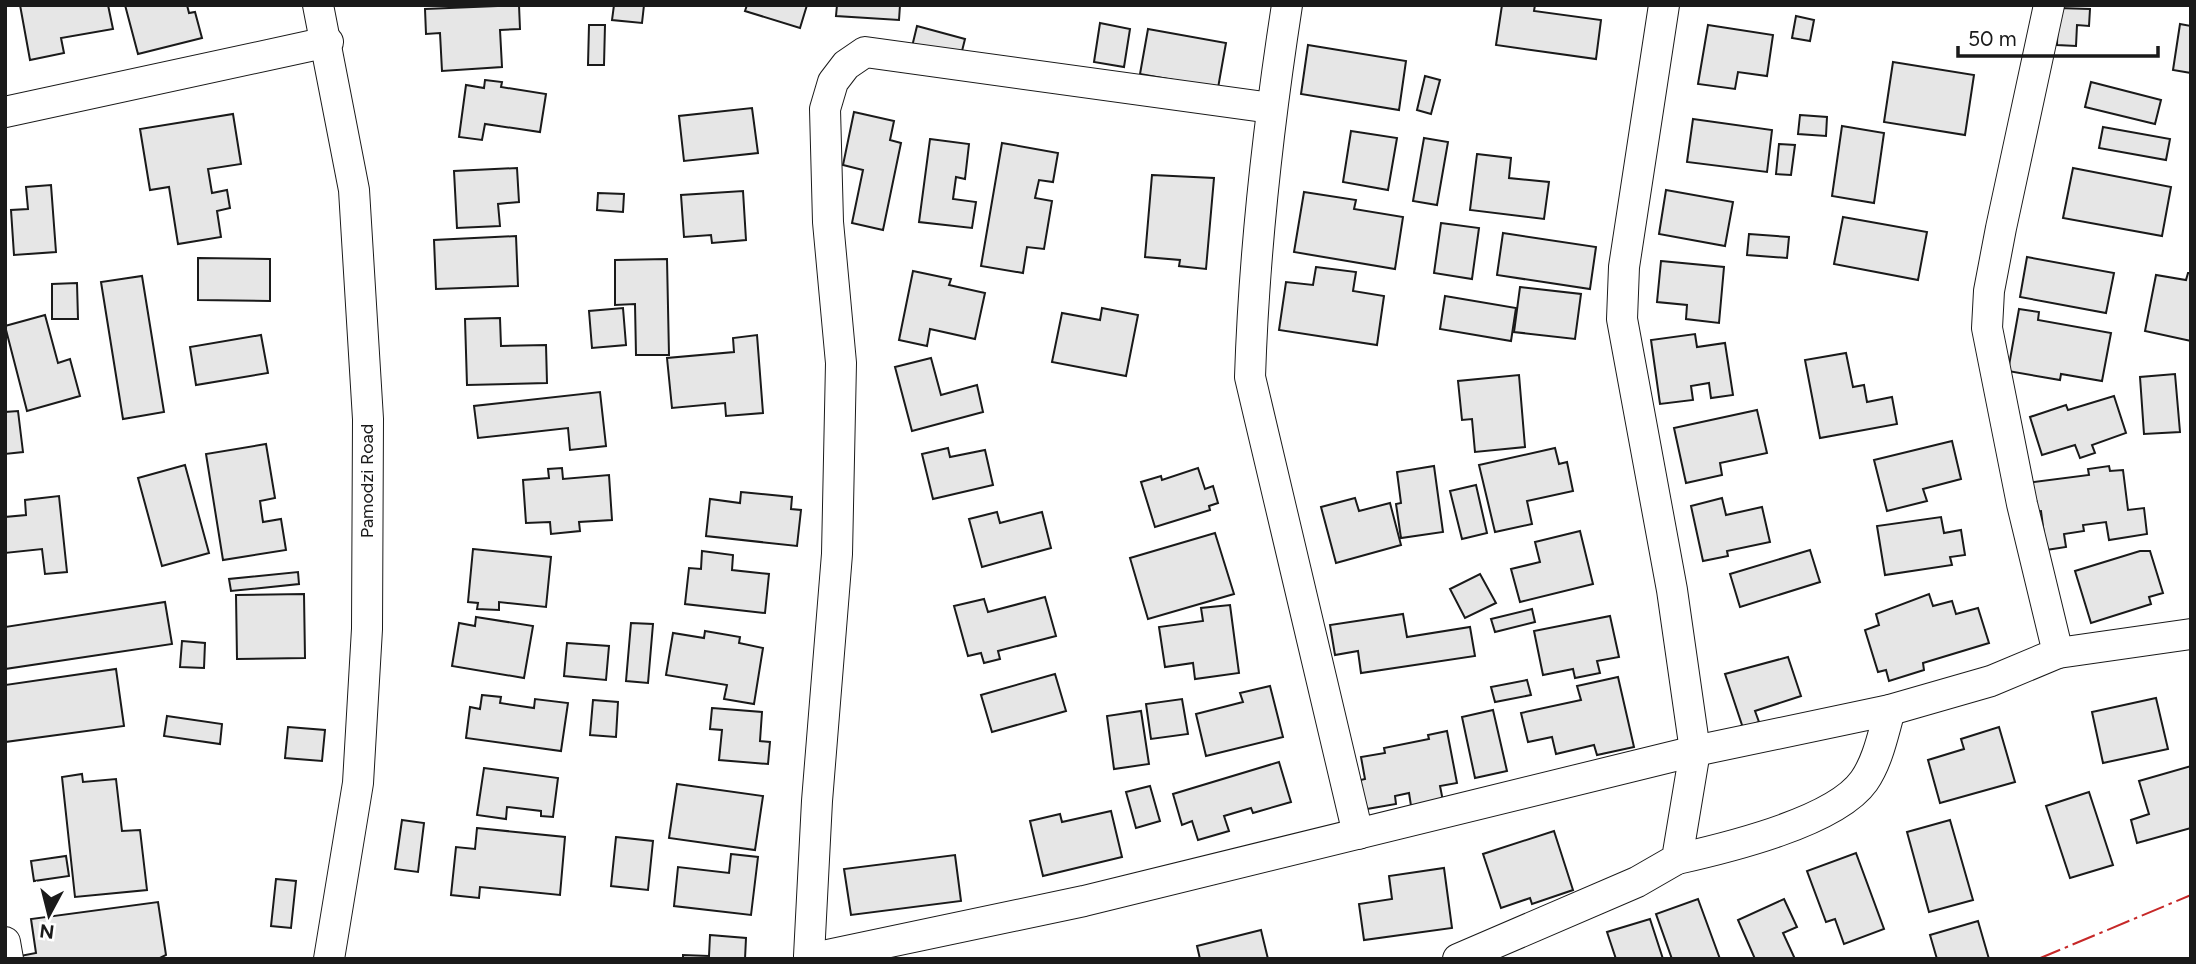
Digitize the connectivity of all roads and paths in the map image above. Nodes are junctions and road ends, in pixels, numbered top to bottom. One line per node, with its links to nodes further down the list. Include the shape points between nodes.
1 (318, 5): 5 (street, Pamodzi Road)
2 (1287, 5): 6 (street)
3 (1664, 5): 11 (street, via 1624,267 1622,319 1672,590)
4 (2049, 5): 9 (street, via 1998,240 1987,328)
5 (328, 42): 7 (street); 17 (street, Pamodzi Road, via 354,190 368,419 367,629 358,783)
6 (1271, 108): 12 (street, via 1250,377); 15 (street, via 865,52 846,65 833,82 825,109 828,222 841,363 837,554)
7 (5, 111)
8 (2191, 634): 9 (street)
9 (2058, 653): 10 (street, via 1991,681)
10 (1890, 710): 11 (street); 13 (street, via 1866,779 1855,792 1795,826)
11 (1695, 751): 12 (street); 13 (street)
12 (1358, 834): 15 (street, via 1084,901)
13 (1677, 859): 18 (street, via 1637,882)
14 (5, 942): 16 (street)
15 (809, 958)
16 (8, 959)
17 (329, 959)
18 (1458, 959)

